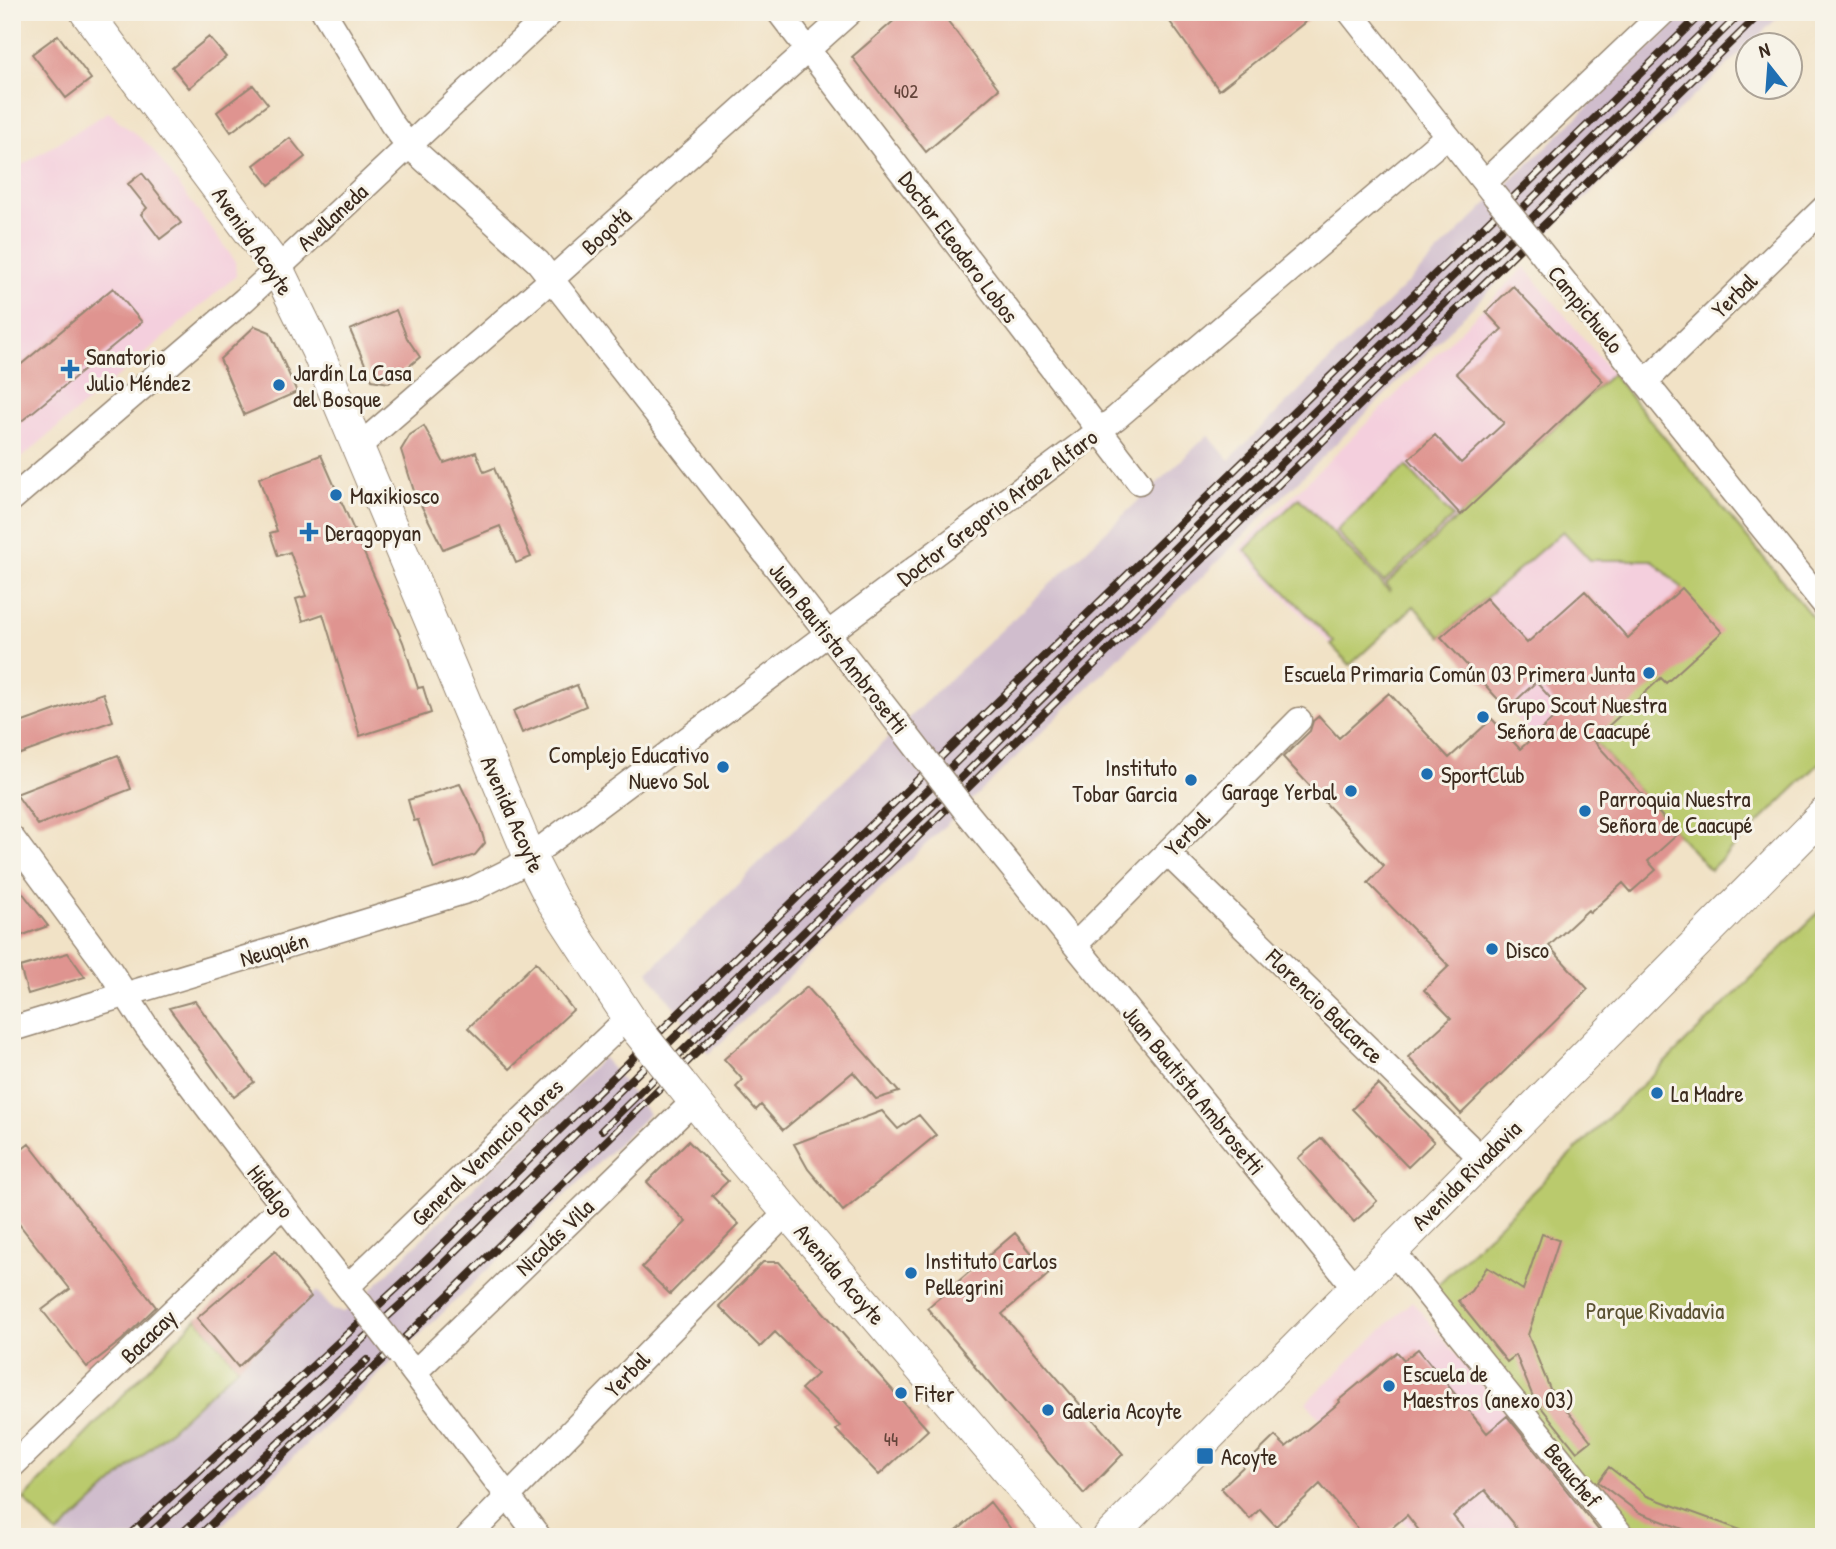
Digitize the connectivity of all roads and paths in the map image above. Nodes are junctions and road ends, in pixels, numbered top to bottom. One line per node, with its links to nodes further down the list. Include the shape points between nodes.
1 (86, 12): 13 (main road, Avenida Acoyte)
2 (324, 12): 10 (street, Juan Bautista Ambrosetti)
3 (552, 12): 10 (street, Avellaneda)
4 (779, 12): 8 (street, Doctor Eleodoro Lobos)
5 (850, 12): 8 (street, Bogotá)
6 (1664, 12): 11 (street)
7 (1353, 14): 9 (street, Campichuelo)
8 (809, 50): 14 (street, Bogotá); 16 (street, Doctor Eleodoro Lobos)
9 (1447, 136): 11 (street, Campichuelo); 16 (street, Doctor Gregorio Aráoz Alfaro)
10 (408, 145): 13 (street, Avellaneda); 14 (street, Juan Bautista Ambrosetti, via 524,247)
11 (1490, 189): 15 (street, Campichuelo, bridge)
12 (1824, 208): 15 (street, Yerbal)
13 (277, 268): 17 (main road, Avenida Acoyte); 19 (street, Avellaneda)
14 (552, 279): 17 (street, Bogotá); 21 (street, Juan Bautista Ambrosetti)
15 (1645, 382): 20 (street, Campichuelo)
16 (1098, 430): 18 (street, Doctor Eleodoro Lobos); 21 (street, Doctor Gregorio Aráoz Alfaro)
17 (358, 447): 26 (main road, Avenida Acoyte)
18 (1139, 482)
19 (12, 499)
20 (1824, 604)
21 (827, 633): 26 (street, Doctor Gregorio Aráoz Alfaro); 27 (street, Juan Bautista Ambrosetti, bridge)
22 (1299, 720): 25 (street, Yerbal)
23 (1824, 814): 32 (main road, Avenida Rivadavia)
24 (12, 838): 28 (street, Hidalgo)
25 (1167, 853): 27 (street, Yerbal); 32 (street, Florencio Balcarce)
26 (530, 857): 28 (street, Neuquén, via 473,889); 29 (main road, Avenida Acoyte, via 552,900)
27 (1075, 945): 36 (street, Juan Bautista Ambrosetti)
28 (126, 994): 30 (street, Neuquén); 33 (street, Hidalgo)
29 (631, 1022): 31 (main road, Avenida Acoyte, bridge); 37 (street, General Venancio Flores)
30 (12, 1029)
31 (687, 1092): 34 (main road, Avenida Acoyte); 38 (street, Nicolás Vila)
32 (1482, 1159): 35 (main road, Avenida Rivadavia)
33 (283, 1205): 37 (street, Hidalgo); 39 (street, Bacacay)
34 (787, 1212): 40 (street, Yerbal); 43 (main road, Avenida Acoyte)
35 (1392, 1250): 36 (main road, Avenida Rivadavia); 45 (street, Beauchef)
36 (1355, 1288): 44 (main road, Avenida Rivadavia)
37 (353, 1295): 38 (street, Hidalgo, bridge)
38 (407, 1364): 40 (street, Hidalgo)
39 (12, 1466)
40 (508, 1496): 41 (street, Yerbal); 42 (street, Hidalgo)
41 (468, 1537)
42 (539, 1537)
43 (1065, 1537)
44 (1109, 1537)
45 (1623, 1537)

